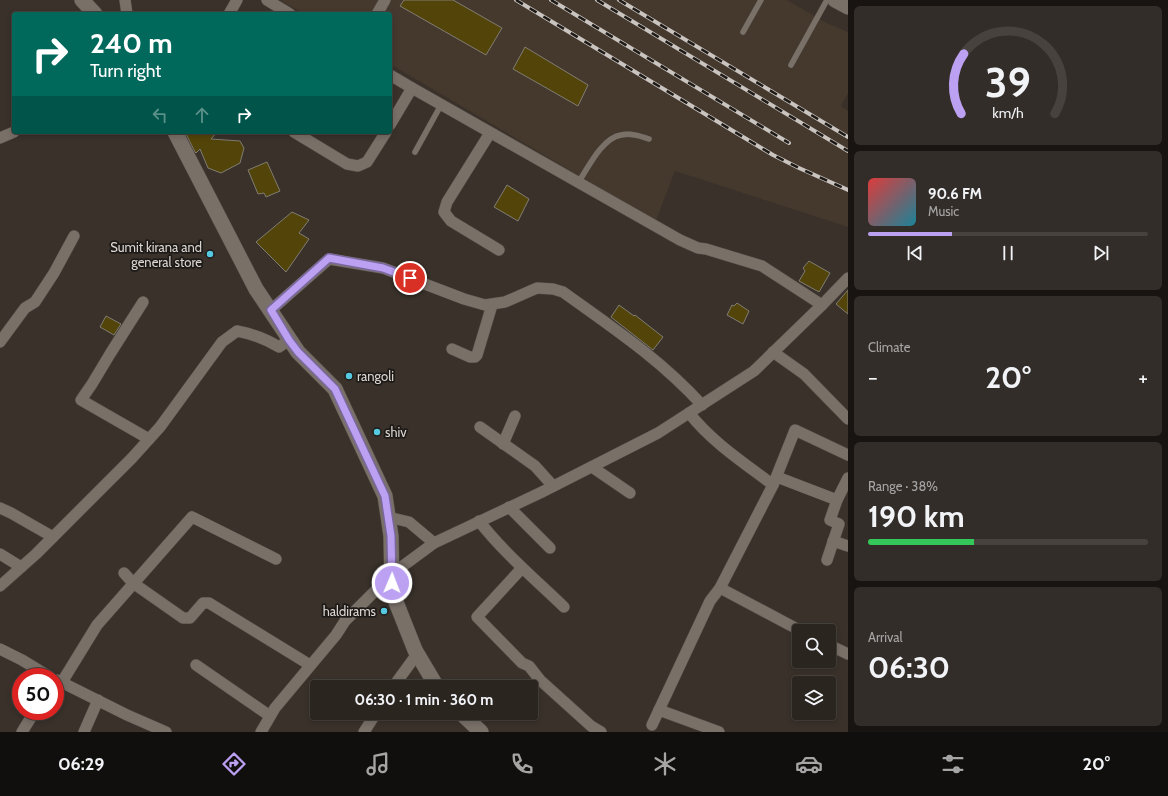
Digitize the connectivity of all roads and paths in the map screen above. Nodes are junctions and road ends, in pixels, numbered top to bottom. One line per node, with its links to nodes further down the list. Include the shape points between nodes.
1 (82, 0): 10 (main road)
2 (125, 0): 11 (street)
3 (237, 0): 12 (street)
4 (267, 0): 13 (street)
5 (385, 0): 14 (street)
6 (761, 0): 15 (lane)
7 (828, 0): 16 (lane)
8 (834, 0): 9 (main road)
9 (848, 7)
10 (92, 12)
11 (127, 12)
12 (230, 12)
13 (287, 12)
14 (378, 12)
15 (743, 32)
16 (791, 65)
17 (392, 76): 18 (street)
18 (412, 88): 19 (street); 20 (street)
19 (442, 105): 22 (street); 28 (lane)
20 (392, 122)
21 (12, 133): 26 (street)
22 (490, 133): 29 (street); 31 (street, via 447,202 444,212 451,221)
23 (176, 134): 36 (main road, via 256,289)
24 (297, 134): 25 (street, via 347,164 358,166 367,162)
25 (385, 134)
26 (0, 138)
27 (649, 139): 29 (lane, via 630,134 612,138 596,154)
28 (415, 152)
29 (578, 183): 35 (street, via 680,240 698,248 762,266)
30 (74, 236): 38 (street, via 35,302 25,308)
31 (500, 250)
32 (848, 278): 35 (street)
33 (143, 302): 46 (street, via 81,400)
34 (492, 305): 36 (street, via 464,299 383,268 329,258); 39 (street, via 477,355 470,356); 41 (street, via 537,288 564,292 644,350 668,370)
35 (822, 305): 40 (street)
36 (271, 310): 37 (main road)
37 (289, 340): 46 (street, via 279,347 253,334 237,332 222,342); 57 (main road, via 335,389 385,496)
38 (0, 342)
39 (452, 349)
40 (773, 352): 41 (street, via 754,371); 44 (street, via 804,374)
41 (702, 405): 42 (street)
42 (689, 413): 49 (street, via 658,433); 51 (street, via 719,444)
43 (515, 416): 47 (street)
44 (848, 419)
45 (480, 427): 47 (street)
46 (149, 439): 59 (street)
47 (503, 444): 52 (street, via 535,466)
48 (848, 455): 51 (street, via 795,430)
49 (592, 467): 52 (street); 53 (street)
50 (848, 478): 54 (street)
51 (775, 481): 54 (street); 73 (street)
52 (553, 486): 55 (street)
53 (630, 493)
54 (837, 500): 60 (street, via 830,520 839,524)
55 (509, 507): 58 (street); 63 (street)
56 (0, 508): 59 (street)
57 (388, 517): 61 (street, via 409,522); 70 (main road)
58 (479, 521): 61 (street); 68 (street, via 490,536)
59 (53, 537): 67 (street)
60 (833, 541): 62 (street); 66 (street)
61 (434, 543): 70 (street)
62 (848, 546)
63 (550, 548)
64 (0, 554): 67 (street)
65 (276, 559): 71 (street, via 192,517)
66 (827, 560)
67 (21, 567): 72 (street)
68 (522, 568): 74 (street); 100 (street, via 477,618 522,663 529,666 540,680)
69 (124, 573): 71 (street)
70 (392, 574): 78 (main road, via 392,592); 81 (street, via 357,607)
71 (133, 583): 81 (street, via 183,618 190,618 203,603 209,603); 83 (street, via 91,633)
72 (0, 586)
73 (720, 588): 75 (street); 88 (street, via 710,601)
74 (564, 607)
75 (792, 626)
76 (836, 648): 79 (street)
77 (0, 649): 82 (street)
78 (417, 654): 84 (street); 85 (main road)
79 (848, 654)
80 (196, 665): 89 (street)
81 (310, 665): 89 (street)
82 (35, 668)
83 (64, 672)
84 (398, 680)
85 (433, 680)
86 (64, 684): 87 (street)
87 (98, 700): 95 (street); 96 (street)
88 (659, 710): 93 (street); 101 (street)
89 (270, 716): 97 (street)
90 (29, 720): 94 (street)
91 (372, 720): 98 (street)
92 (468, 720): 99 (main road)
93 (652, 725)
94 (22, 732)
95 (84, 732)
96 (166, 732)
97 (261, 732)
98 (364, 732)
99 (481, 732)
100 (601, 732)
101 (719, 732)

